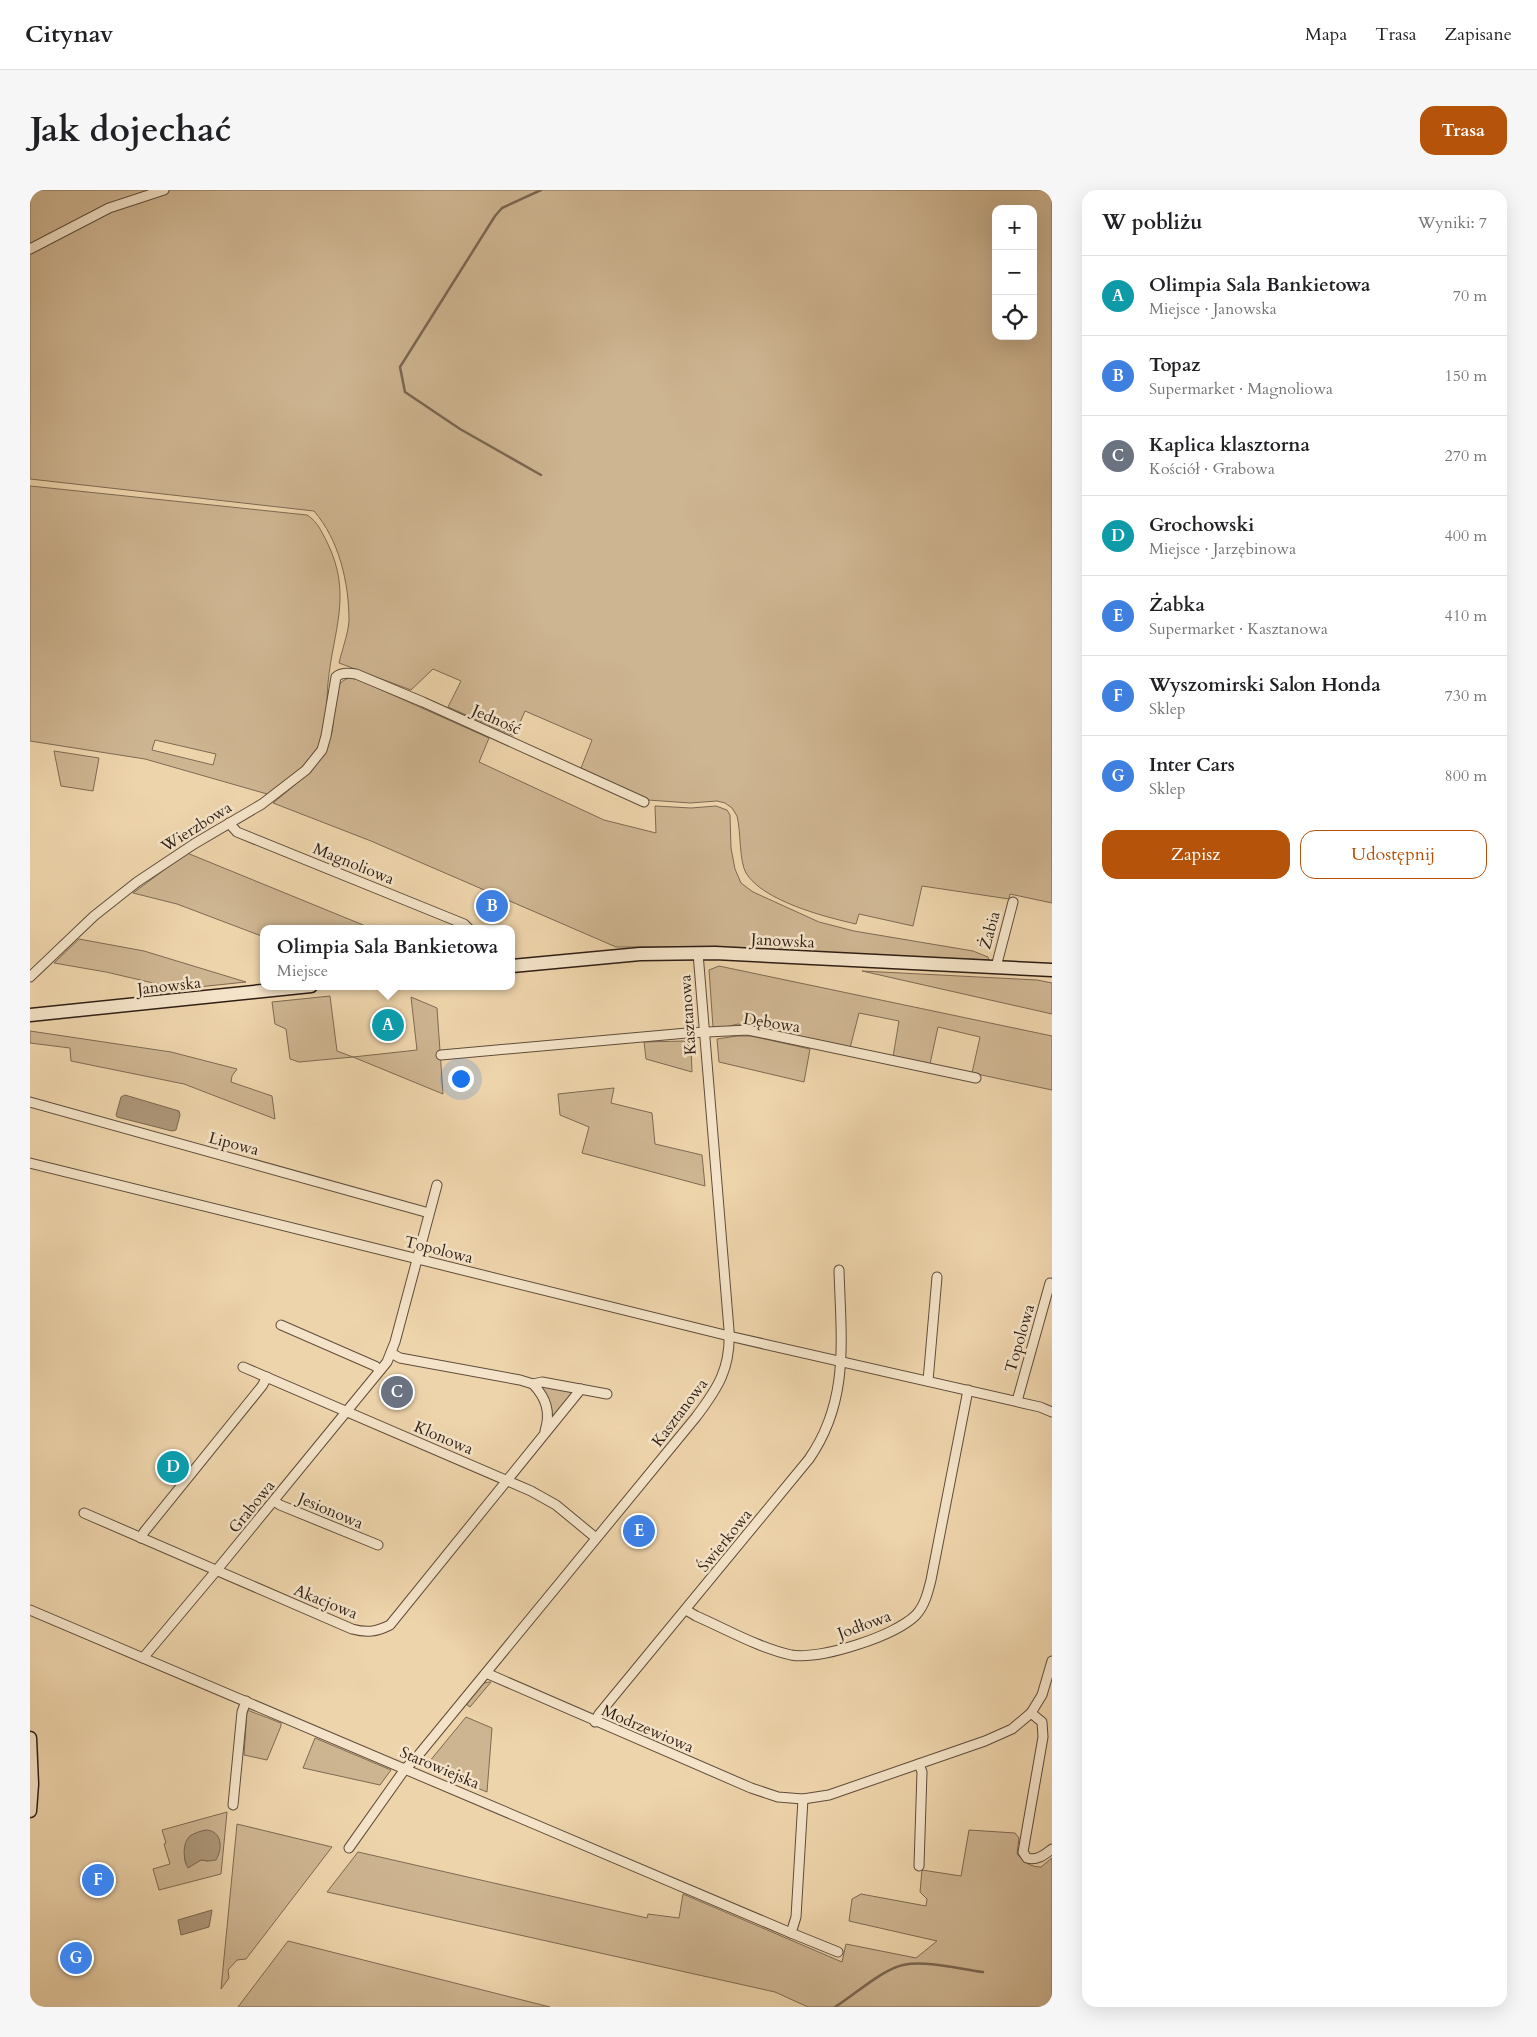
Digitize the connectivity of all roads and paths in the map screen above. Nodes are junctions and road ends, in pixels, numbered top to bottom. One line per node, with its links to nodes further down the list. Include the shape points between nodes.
1 (164, 190): 2 (street, via 109,208)
2 (30, 249)
3 (336, 677): 4 (street, Jedność, via 356,674); 5 (street, Wierzbowa, via 322,750 306,770 272,798)
4 (644, 802)
5 (229, 823): 7 (street, Magnoliowa, via 237,832); 12 (street, Wierzbowa, via 137,882 94,916)
6 (1013, 902): 10 (street, Żabia)
7 (465, 925)
8 (698, 953): 9 (main road, Janowska, via 622,955); 10 (main road, Janowska); 15 (street, Kasztanowa)
9 (515, 966)
10 (996, 967): 11 (main road, Janowska)
11 (1052, 970)
12 (30, 977)
13 (272, 990): 14 (main road, Janowska)
14 (30, 1015)
15 (704, 1034): 16 (street, Dębowa); 17 (street, Dębowa, via 748,1030); 27 (street, Kasztanowa)
16 (441, 1055)
17 (976, 1078)
18 (30, 1102): 21 (street, Lipowa)
19 (30, 1163): 22 (street, Topolowa)
20 (438, 1185): 21 (street, Grabowa)
21 (429, 1213): 22 (street, Grabowa)
22 (417, 1259): 27 (street, Topolowa); 28 (street, Grabowa)
23 (838, 1270): 29 (street)
24 (937, 1277): 33 (street)
25 (1050, 1283): 38 (street, Topolowa)
26 (281, 1325): 31 (street)
27 (730, 1336): 29 (street, Topolowa); 46 (street, Kasztanowa, via 726,1366 712,1396)
28 (391, 1353): 31 (street, Grabowa); 34 (street, via 400,1358)
29 (841, 1361): 33 (street, Topolowa); 50 (street, Świerkowa, via 837,1398 830,1424 819,1445)
30 (243, 1367): 32 (street, Klonowa)
31 (380, 1370): 39 (street, Grabowa)
32 (267, 1377): 39 (street, Klonowa); 45 (street)
33 (928, 1381): 36 (street, Topolowa)
34 (533, 1384): 35 (street, via 542,1382); 41 (street, via 547,1404 549,1420)
35 (581, 1389): 37 (street); 41 (street, Akacjowa)
36 (968, 1390): 38 (street, Topolowa); 50 (street, Jodłowa, via 925,1602 903,1626 830,1652 794,1655 776,1651)
37 (607, 1394)
38 (1018, 1401): 40 (street, Topolowa)
39 (346, 1412): 42 (street, Klonowa); 43 (street, Grabowa)
40 (1052, 1412)
41 (544, 1436): 42 (street, Akacjowa)
42 (507, 1481): 46 (street, Klonowa, via 556,1505); 48 (street, Akacjowa, via 390,1625 377,1631 352,1629)
43 (274, 1500): 47 (street, Jesionowa); 48 (street, Grabowa)
44 (84, 1513): 45 (street, Akacjowa)
45 (142, 1538): 48 (street, Akacjowa)
46 (596, 1538): 53 (street, Kasztanowa)
47 (378, 1546)
48 (216, 1571): 51 (street, Grabowa)
49 (30, 1610): 51 (street, Starowiejska)
50 (686, 1610): 56 (street, Świerkowa)
51 (143, 1658): 54 (street, Starowiejska)
52 (1052, 1661): 55 (street, Modrzewiowa, via 1042,1695)
53 (486, 1673): 56 (street, Modrzewiowa); 59 (street, Kasztanowa)
54 (246, 1701): 59 (street, Starowiejska); 61 (street, via 242,1712)
55 (1031, 1713): 58 (street, Modrzewiowa, via 1012,1729); 64 (street, via 1043,1725 1043,1737 1023,1852 1032,1860)
56 (595, 1722): 60 (street, Modrzewiowa, via 751,1788 778,1797)
57 (30, 1738): 62 (main road)
58 (919, 1764): 60 (street, Modrzewiowa, via 829,1795); 65 (street, via 922,1772)
59 (405, 1769): 63 (street, Kasztanowa); 66 (street, Starowiejska)
60 (803, 1799): 66 (street, via 796,1917)
61 (233, 1805)
62 (30, 1811)
63 (349, 1848)
64 (1052, 1849)
65 (919, 1866)
66 (791, 1933): 67 (street, Starowiejska)
67 (838, 1952)

